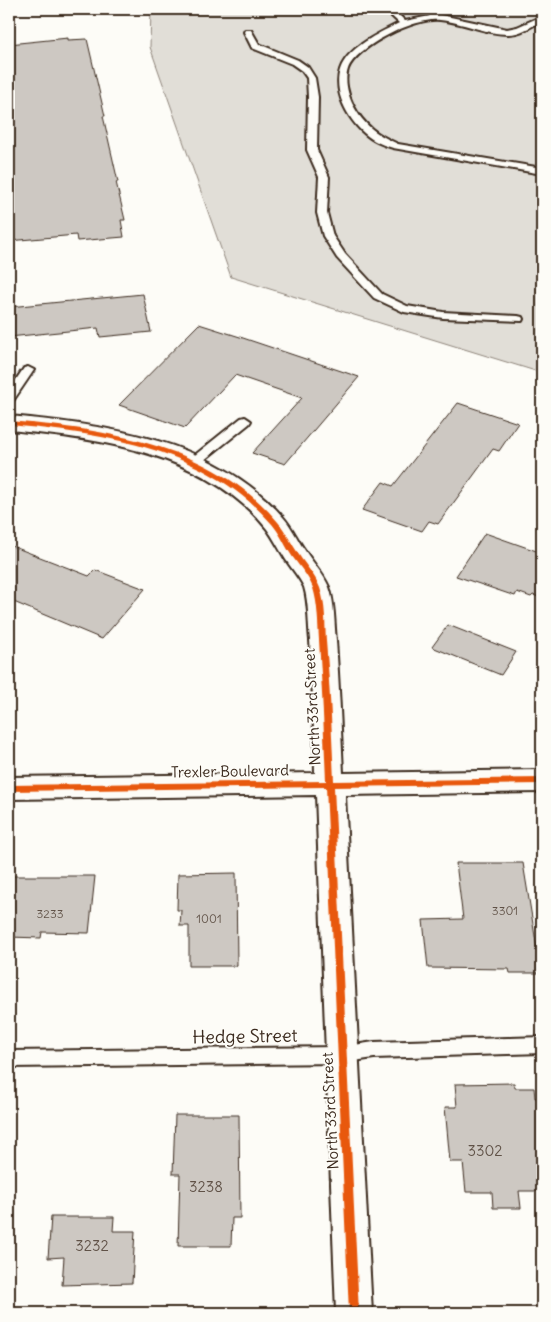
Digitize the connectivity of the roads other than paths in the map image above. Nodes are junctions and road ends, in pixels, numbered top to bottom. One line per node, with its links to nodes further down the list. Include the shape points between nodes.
1 (388, 9): 5 (lane)
2 (423, 9): 3 (lane)
3 (438, 17): 4 (lane, via 507,32); 5 (lane)
4 (542, 18)
5 (404, 24): 7 (lane, via 360,51 344,69 343,92 359,121 377,138 396,146)
6 (248, 32): 8 (lane, via 255,46 295,62 311,78 314,97 312,150 324,177 322,213 328,236 361,279 378,296 404,309)
7 (542, 171)
8 (518, 318)
9 (28, 370): 10 (lane)
10 (9, 398)
11 (245, 422): 13 (lane)
12 (9, 423): 13 (street, North 33rd Street, via 109,436)
13 (194, 462): 15 (street, North 33rd Street, via 225,479 270,518 316,588 324,655)
14 (542, 781): 15 (street, Trexler Boulevard)
15 (329, 783): 16 (street, Trexler Boulevard); 18 (street, North 33rd Street)
16 (9, 788)
17 (542, 1045): 18 (lane, Hedge Street, via 374,1050)
18 (341, 1055): 19 (lane, Hedge Street); 20 (street, North 33rd Street)
19 (9, 1059)
20 (354, 1313)

